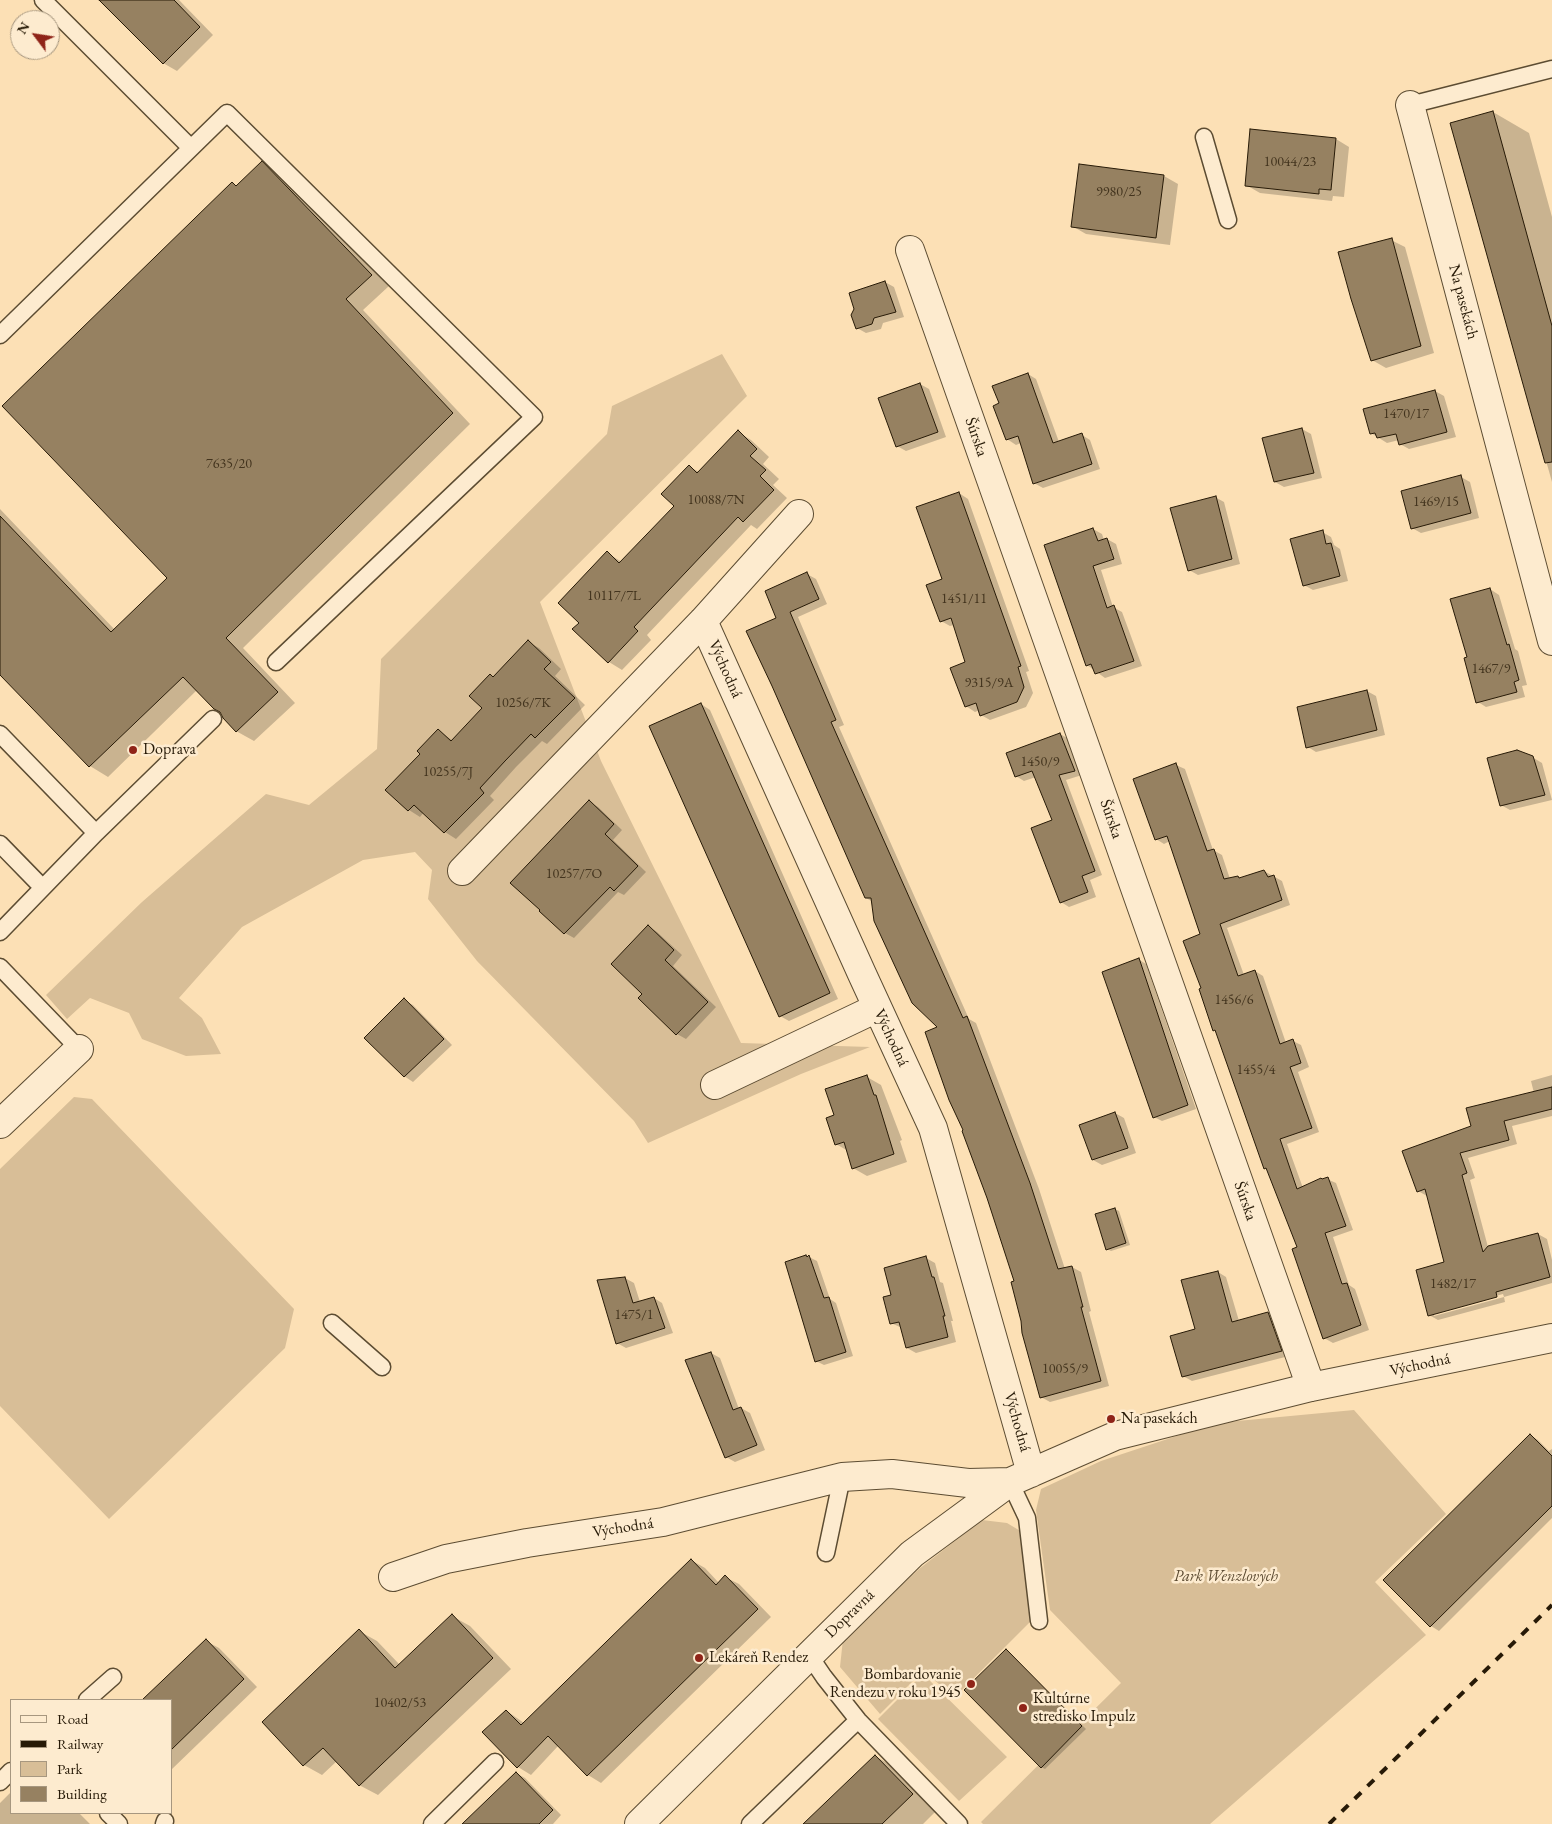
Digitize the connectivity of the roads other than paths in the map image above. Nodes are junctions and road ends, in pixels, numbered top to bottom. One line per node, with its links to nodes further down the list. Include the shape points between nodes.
1 (43, 0): 5 (lane)
2 (1552, 69): 3 (lane, Na pasekách)
3 (1410, 105): 11 (street, Na pasekách)
4 (1204, 137): 6 (lane)
5 (191, 148): 8 (lane); 12 (lane, via 227,113 534,417)
6 (1228, 220)
7 (910, 250): 28 (street, Šúrska)
8 (0, 335)
9 (799, 514): 10 (street, Východná)
10 (703, 621): 17 (street, Východná); 21 (street, Východná)
11 (1552, 641)
12 (276, 662)
13 (213, 719): 15 (lane)
14 (0, 734): 15 (lane)
15 (96, 833): 18 (lane)
16 (0, 844): 18 (lane)
17 (462, 871)
18 (42, 887): 19 (lane)
19 (0, 932)
20 (0, 967): 22 (lane)
21 (877, 1008): 23 (street); 30 (street, Východná, via 933,1128)
22 (79, 1049): 24 (street)
23 (715, 1085)
24 (0, 1124)
25 (332, 1323): 27 (lane)
26 (1552, 1338): 28 (street, Východná)
27 (382, 1367)
28 (1311, 1387): 30 (street, Východná, via 1115,1436)
29 (842, 1477): 30 (street, Východná, via 892,1474 968,1482); 31 (lane); 32 (street, Východná, via 663,1522 446,1559)
30 (1021, 1478): 33 (lane); 34 (street, Dopravná, via 912,1554)
31 (826, 1553)
32 (393, 1577)
33 (1039, 1620)
34 (808, 1655): 37 (lane); 44 (street, Dopravná)
35 (113, 1677): 36 (lane)
36 (88, 1699)
37 (858, 1720): 45 (lane); 46 (lane)
38 (494, 1762): 43 (lane)
39 (10, 1772): 40 (lane)
40 (0, 1782)
41 (109, 1814): 42 (lane)
42 (119, 1824)
43 (432, 1824)
44 (639, 1824)
45 (750, 1824)
46 (959, 1824)

